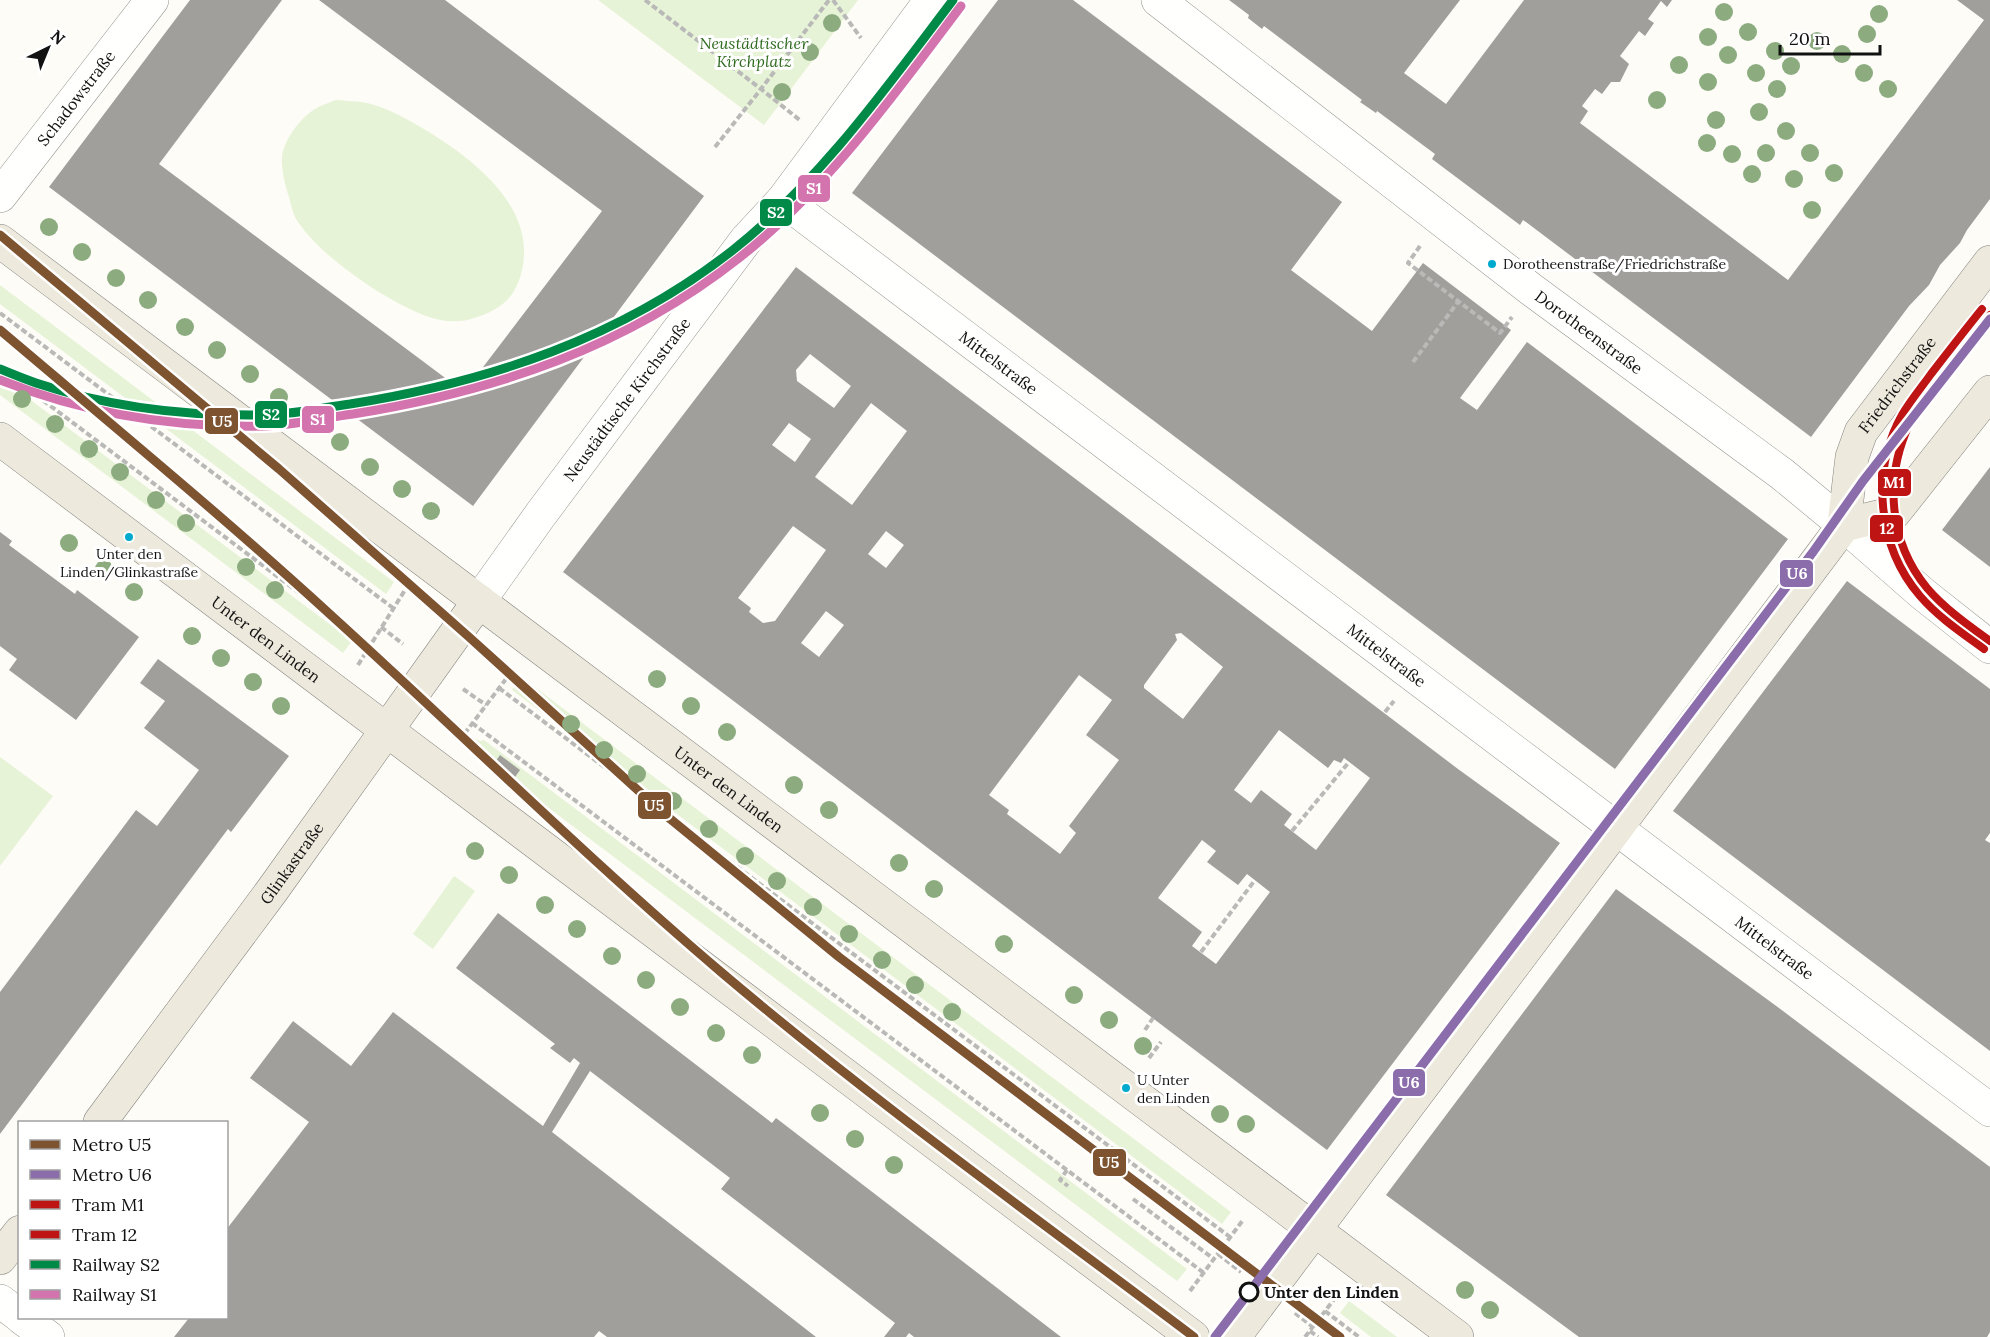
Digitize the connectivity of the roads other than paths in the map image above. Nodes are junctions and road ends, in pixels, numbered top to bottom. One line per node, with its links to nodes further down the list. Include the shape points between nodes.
1 (152, 0): 4 (street, Schadowstraße)
2 (931, 0): 5 (street, Neustädtische Kirchstraße)
3 (1158, 0): 10 (street, Dorotheenstraße)
4 (0, 196)
5 (783, 200): 11 (street, Neustädtische Kirchstraße, via 746,240); 14 (street, Mittelstraße)
6 (0, 241): 11 (main road, Unter den Linden)
7 (1990, 262): 10 (main road, Friedrichstraße, via 1861,432 1852,457)
8 (1990, 392): 10 (main road, via 1894,513)
9 (0, 439): 13 (main road, Unter den Linden)
10 (1844, 525): 12 (street, Dorotheenstraße); 14 (main road)
11 (479, 601): 13 (main road, Glinkastraße); 17 (main road, Unter den Linden)
12 (1990, 647)
13 (387, 731): 16 (main road, Glinkastraße); 24 (main road, Unter den Linden)
14 (1615, 828): 15 (street, Mittelstraße); 17 (main road)
15 (1990, 1110)
16 (101, 1121)
17 (1315, 1230): 25 (main road); 26 (main road, Unter den Linden)
18 (18, 1235): 19 (main road)
19 (0, 1258)
20 (0, 1301): 21 (street)
21 (18, 1315)
22 (24, 1319): 23 (street)
23 (48, 1337)
24 (1193, 1337)
25 (1234, 1337)
26 (1457, 1337)

